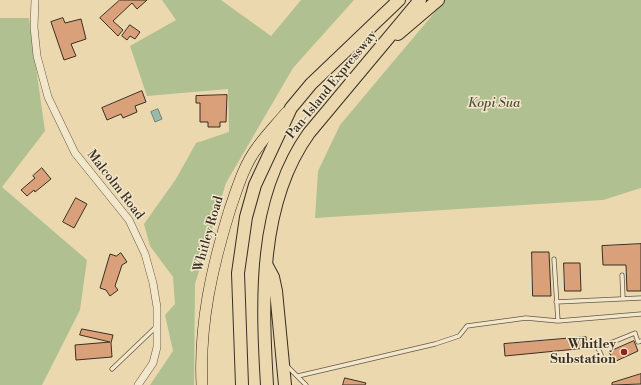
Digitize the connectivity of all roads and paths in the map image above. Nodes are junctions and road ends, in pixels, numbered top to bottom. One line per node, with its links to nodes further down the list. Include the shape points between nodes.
1 (35, 0): 15 (street, Malcolm Road, via 37,56 48,97 75,153 132,226 145,254 153,283)
2 (399, 0): 6 (highway, Pan-Island Expressway, via 310,84)
3 (420, 0): 5 (highway, Pan-Island Expressway)
4 (438, 0): 5 (highway)
5 (373, 56): 8 (highway, Pan-Island Expressway, via 295,152 281,186)
6 (291, 108): 22 (main road, Whitley Road, via 256,148 238,185 226,222 207,294 200,354); 23 (highway, Pan-Island Expressway, via 255,185 240,248 238,273)
7 (554, 260): 12 (lane)
8 (266, 263): 18 (highway, via 276,291); 24 (highway, Pan-Island Expressway, via 263,310)
9 (622, 275): 11 (lane)
10 (641, 298): 11 (lane)
11 (623, 299): 12 (lane)
12 (556, 302): 14 (lane)
13 (641, 314): 14 (lane)
14 (558, 321): 20 (lane, via 526,318 467,326 458,336 435,344)
15 (157, 326): 19 (lane); 21 (street, Malcolm Road, via 158,347 153,363)
16 (641, 341): 17 (lane, via 638,342 635,332 598,348 602,357)
17 (596, 359)
18 (283, 362): 20 (lane); 25 (highway)
19 (112, 369)
20 (298, 376): 26 (lane)
21 (138, 385)
22 (202, 385)
23 (242, 385)
24 (267, 385)
25 (285, 385)
26 (306, 385)

